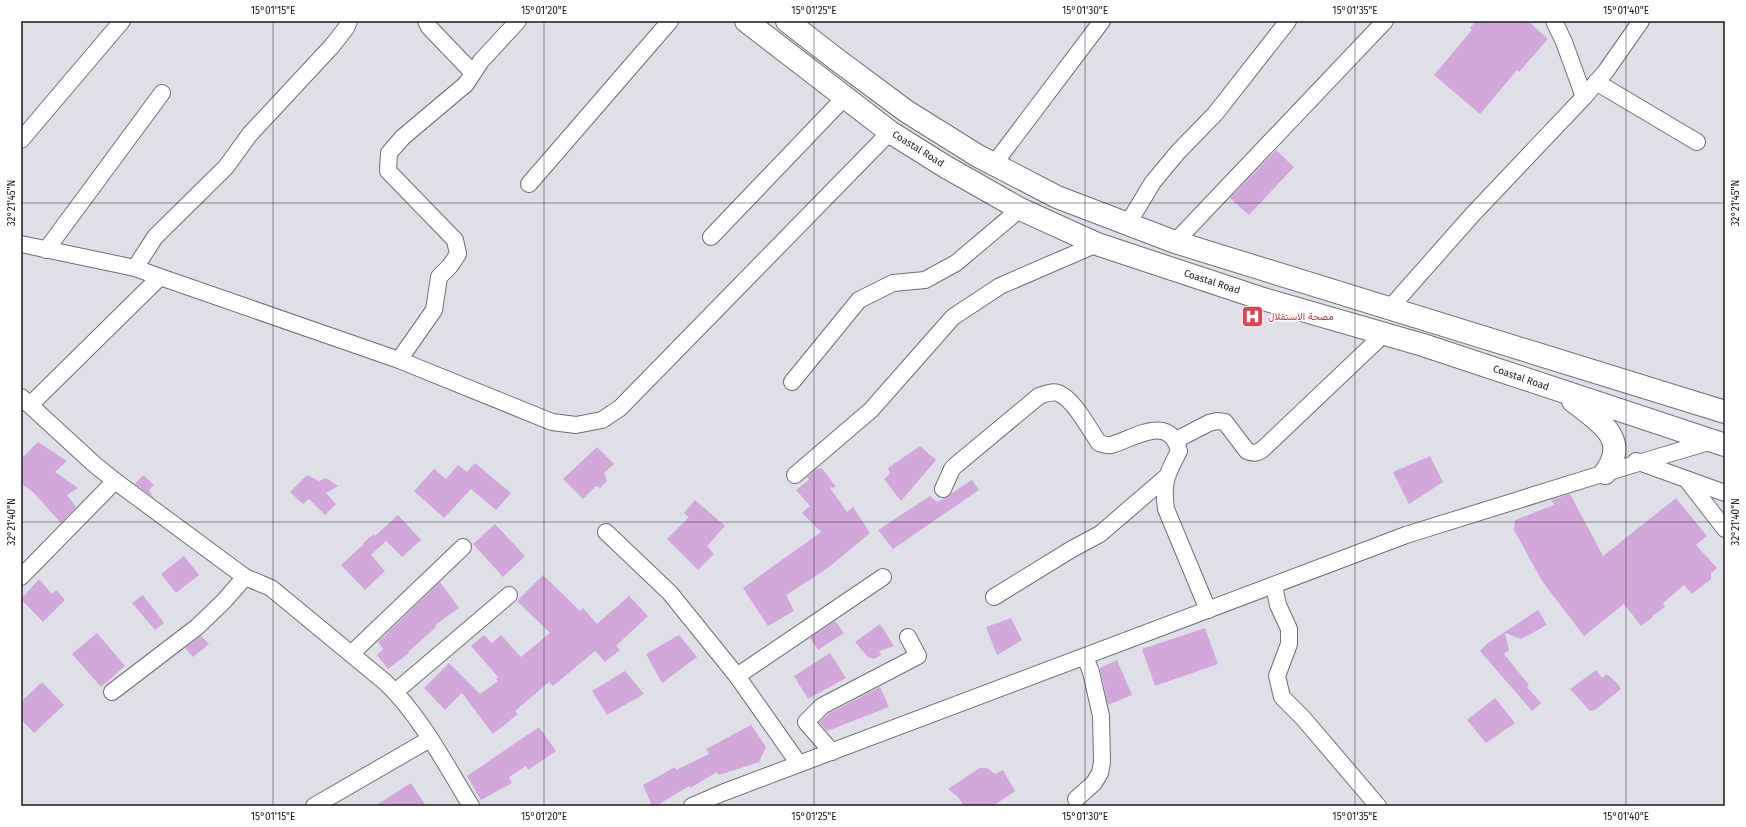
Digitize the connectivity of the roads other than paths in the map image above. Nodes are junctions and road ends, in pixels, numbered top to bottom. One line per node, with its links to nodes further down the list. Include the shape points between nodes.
1 (122, 21): 19 (street)
2 (349, 21): 30 (street, via 332,46 250,134 226,167 155,237)
3 (426, 21): 13 (street)
4 (518, 21): 13 (street, via 481,60)
5 (670, 21): 22 (street)
6 (746, 21): 16 (highway, Coastal Road)
7 (787, 21): 21 (highway, via 906,110)
8 (1102, 21): 21 (street)
9 (1288, 21): 24 (street, via 1215,114 1153,182)
10 (1385, 21): 26 (street)
11 (1554, 21): 17 (street)
12 (1641, 21): 14 (street)
13 (473, 73): 34 (street, via 466,84 402,137 388,152 388,171 455,240 458,254 439,277 434,310)
14 (1596, 82): 17 (street); 20 (street)
15 (162, 93): 29 (street)
16 (845, 97): 18 (highway, Coastal Road); 25 (street)
17 (1584, 97): 32 (street, via 1473,214)
18 (890, 132): 23 (highway, Coastal Road); 34 (street, via 620,408 602,420 576,425 552,422)
19 (21, 140)
20 (1697, 142)
21 (994, 164): 24 (highway, via 1057,197)
22 (529, 184)
23 (1020, 209): 28 (highway, Coastal Road); 35 (street, via 956,263 925,280 893,283 859,300)
24 (1127, 225): 26 (highway)
25 (711, 237)
26 (1175, 242): 32 (highway)
27 (21, 244): 29 (street)
28 (1097, 244): 33 (highway, Coastal Road, via 1260,298); 44 (street, via 1000,286 953,317 871,410)
29 (46, 250): 30 (street)
30 (135, 268): 31 (street)
31 (160, 277): 34 (street); 37 (street)
32 (1389, 309): 38 (highway)
33 (1384, 334): 36 (highway, Coastal Road); 39 (street, via 1257,453 1248,451 1225,422 1217,421)
34 (399, 360)
35 (792, 382)
36 (1562, 392): 40 (highway, via 1609,430); 41 (highway, Coastal Road)
37 (26, 401): 47 (street)
38 (1725, 412)
39 (1176, 440): 45 (street, via 1178,451); 48 (street, via 1164,431 1155,430 1110,445 1099,443 1068,399 1056,392 1046,393 1039,396 956,465)
40 (1614, 441): 42 (street, via 1627,456); 43 (highway, via 1615,454)
41 (1719, 443): 42 (street)
42 (1638, 463): 43 (street); 46 (street)
43 (1605, 473): 56 (street, via 1406,535)
44 (795, 475)
45 (1165, 478): 58 (street, via 1100,534); 59 (street, via 1163,491 1166,509)
46 (1687, 480): 49 (street); 50 (street)
47 (115, 481): 53 (street); 54 (street)
48 (942, 489)
49 (1725, 493)
50 (1725, 529)
51 (606, 532): 63 (street, via 670,594)
52 (464, 547): 61 (street)
53 (245, 576): 61 (street, via 270,588); 64 (street, via 197,627)
54 (21, 577)
55 (883, 577): 63 (street)
56 (1274, 586): 59 (street); 73 (street, via 1278,605 1289,629 1289,644 1277,676 1282,697)
57 (509, 595): 65 (street)
58 (994, 597)
59 (1208, 610): 62 (street)
60 (908, 637): 67 (street, via 918,656 822,706 806,722)
61 (351, 654): 65 (street)
62 (1085, 657): 67 (street); 69 (street, via 1101,716 1102,762 1100,773 1094,782)
63 (737, 676): 68 (street)
64 (112, 692)
65 (395, 692): 66 (street)
66 (430, 739): 70 (street); 71 (street)
67 (832, 752): 68 (street)
68 (799, 764): 72 (street)
69 (1076, 799)
70 (314, 806)
71 (472, 806)
72 (692, 806)
73 (1378, 806)

